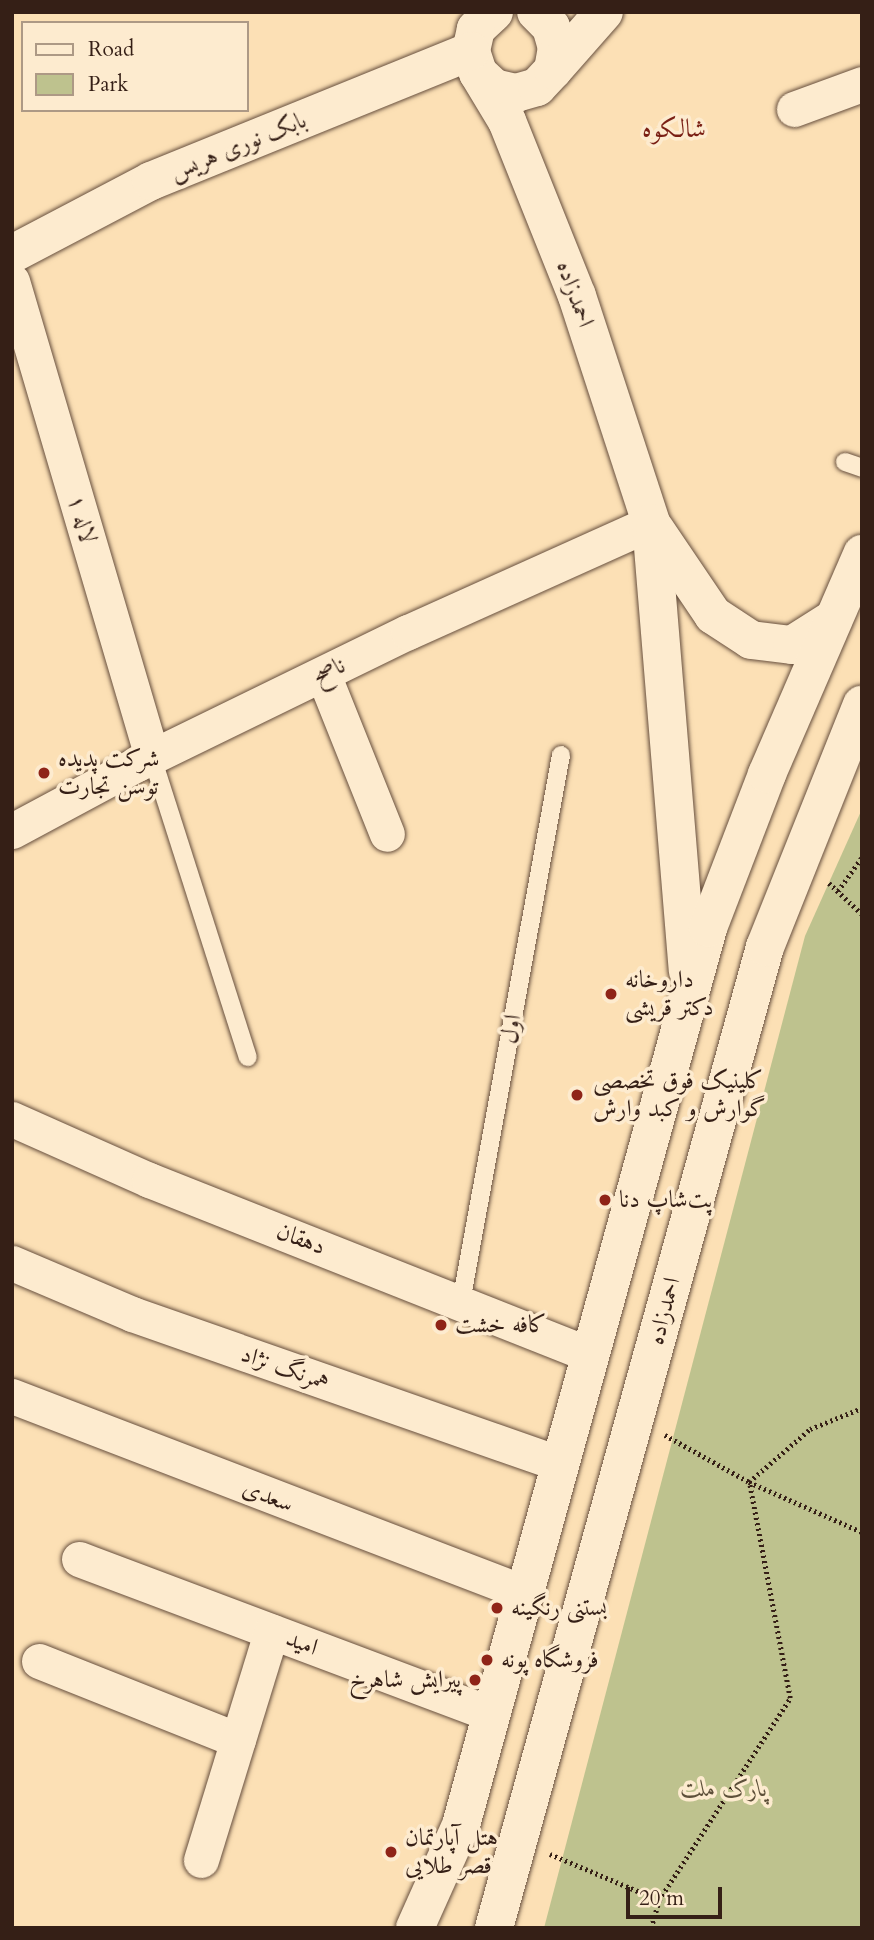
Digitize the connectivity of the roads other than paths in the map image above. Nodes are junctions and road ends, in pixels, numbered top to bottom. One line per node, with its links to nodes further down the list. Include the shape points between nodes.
1 (536, 12): 4 (main road, via 551,27 558,48)
2 (604, 12): 4 (main road)
3 (476, 35): 4 (main road, via 494,88 516,93); 7 (main road, احمدزاده); 8 (main road, بابک نوری هریس, via 151,181)
4 (545, 78): 7 (main road)
5 (862, 84): 6 (street)
6 (794, 109)
7 (526, 166): 10 (main road, احمدزاده, via 577,296)
8 (12, 254)
9 (12, 281): 16 (street, لاله ۱)
10 (651, 523): 12 (main road, احمدزاده, via 713,615 751,639 792,645); 13 (street, ناصح); 19 (main road, احمدزاده)
11 (862, 554): 12 (main road, احمدزاده)
12 (833, 619): 19 (main road, احمدزاده, via 767,774 708,928)
13 (323, 674): 16 (street, ناصح); 18 (street)
14 (862, 705): 34 (main road, احمدزاده, via 765,947)
15 (561, 755): 23 (lane, اول)
16 (152, 757): 17 (street, ناصح); 20 (lane)
17 (12, 831)
18 (387, 834)
19 (690, 992): 24 (main road, احمدزاده)
20 (248, 1056)
21 (12, 1119): 23 (street, دهقان, via 149,1180)
22 (12, 1263): 26 (street, همرنگ نژاد, via 132,1314)
23 (461, 1302): 24 (street, دهقان)
24 (590, 1355): 26 (main road, احمدزاده)
25 (12, 1396): 28 (street, سعدی)
26 (560, 1464): 28 (main road, احمدزاده)
27 (79, 1559): 29 (street, امید)
28 (525, 1593): 31 (main road, احمدزاده)
29 (271, 1632): 31 (street, امید); 32 (street, امید)
30 (39, 1661): 32 (street)
31 (491, 1714): 33 (main road, احمدزاده)
32 (238, 1740): 35 (street, امید)
33 (460, 1825): 34 (main road); 36 (main road, احمدزاده)
34 (518, 1841): 37 (main road, احمدزاده)
35 (201, 1860)
36 (415, 1928)
37 (494, 1928)

